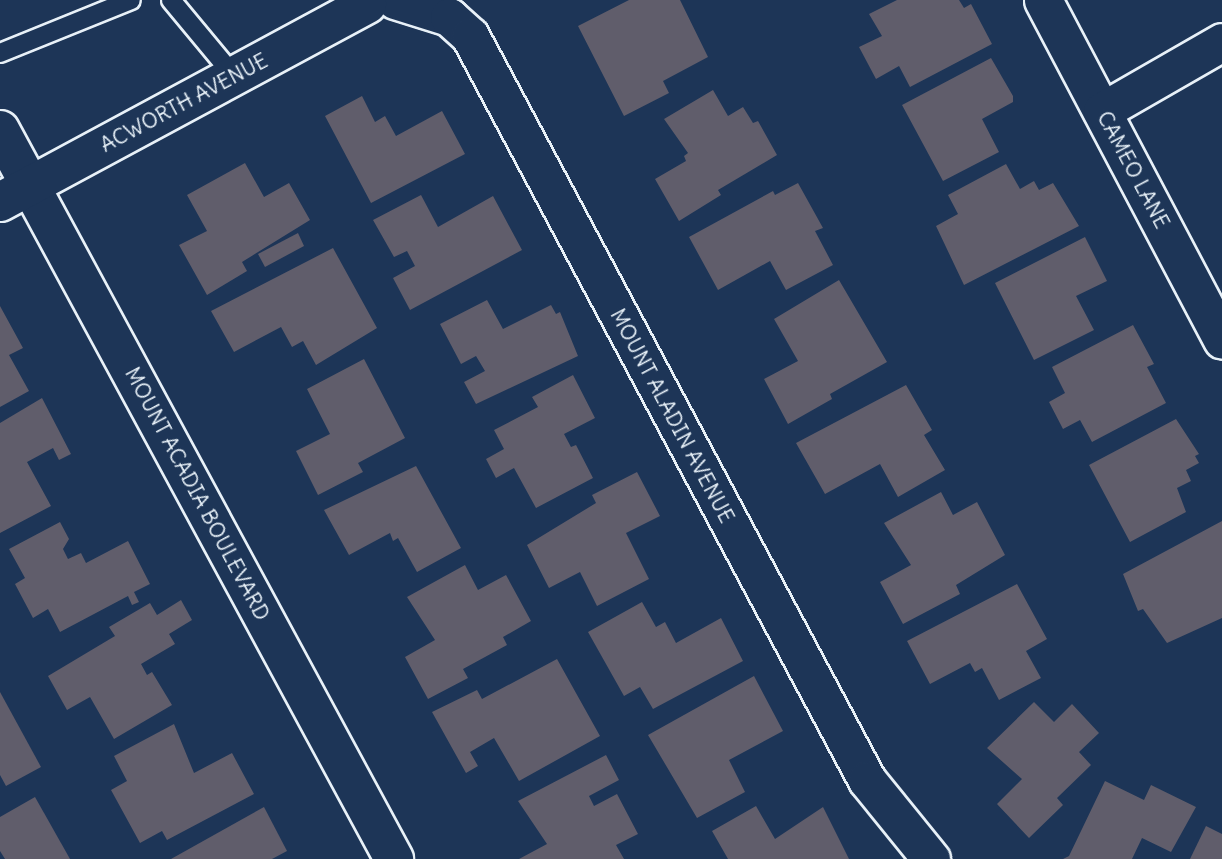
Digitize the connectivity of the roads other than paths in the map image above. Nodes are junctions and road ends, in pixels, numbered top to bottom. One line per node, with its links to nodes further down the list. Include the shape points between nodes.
1 (131, 0): 6 (lane)
2 (171, 0): 7 (lane)
3 (1043, 0): 8 (street, CAMEO LANE)
4 (396, 2): 7 (main road, ACWORTH AVENUE); 13 (street, MOUNT ALADIN AVENUE, via 449,17 470,36 867,780)
5 (1222, 42): 8 (street)
6 (0, 53)
7 (234, 76): 10 (main road, ACWORTH AVENUE)
8 (1102, 111): 11 (street, CAMEO LANE)
9 (0, 130): 10 (main road, MOUNT ACADIA BOULEVARD)
10 (15, 194): 12 (main road, MOUNT ACADIA BOULEVARD)
11 (1222, 340)
12 (394, 859)
13 (931, 859)

